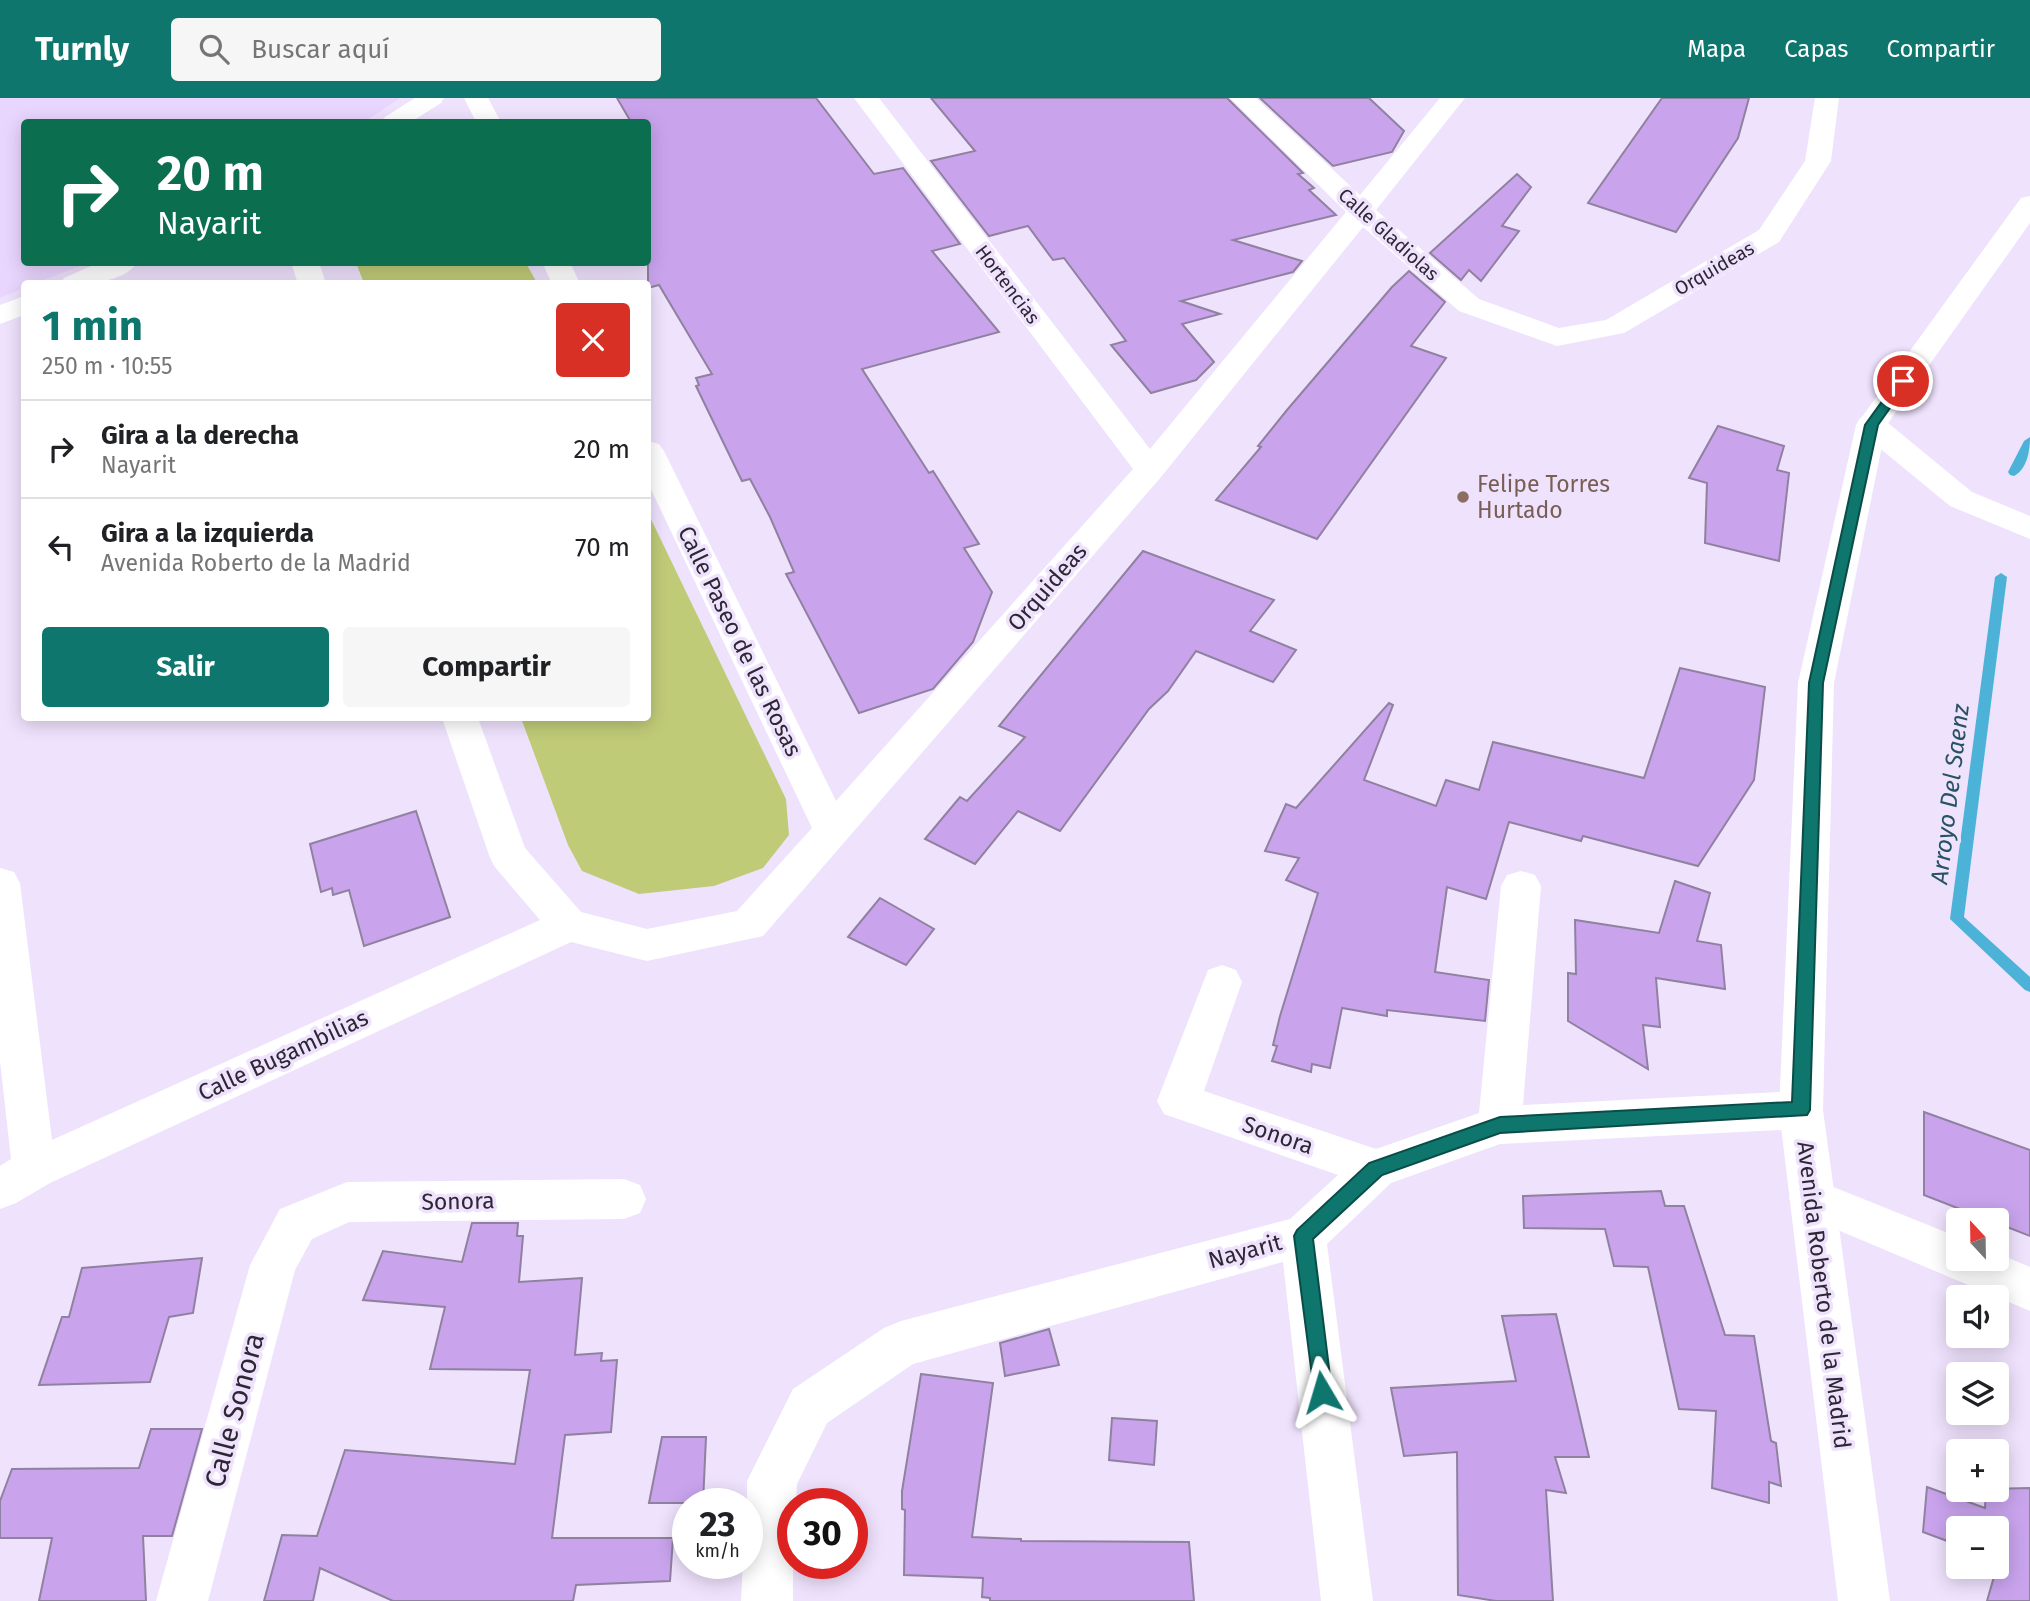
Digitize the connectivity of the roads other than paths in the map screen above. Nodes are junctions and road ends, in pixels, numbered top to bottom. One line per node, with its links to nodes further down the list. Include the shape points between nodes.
1 (432, 98): 7 (street)
2 (476, 98): 8 (street)
3 (866, 98): 18 (street, Hortencias)
4 (1242, 98): 10 (street, Calle Gladiolas)
5 (1453, 98): 10 (street, Orquideas)
6 (1827, 98): 15 (street, Orquideas, via 1818,161 1769,236 1614,327)
7 (399, 119)
8 (486, 119)
9 (2030, 204): 16 (street, Avenida Roberto de la Madrid)
10 (1361, 211): 15 (street, Calle Gladiolas, via 1469,305); 18 (street, Orquideas)
11 (115, 266): 12 (street)
12 (83, 280)
13 (21, 306): 14 (street)
14 (0, 315)
15 (1557, 337)
16 (1871, 425): 19 (street, via 1961,499); 26 (street, Avenida Roberto de la Madrid, via 1816,683)
17 (651, 457): 21 (street, Calle Paseo de las Rosas)
18 (1150, 470): 21 (street, Orquideas)
19 (2030, 528)
20 (461, 721): 24 (street, via 508,855)
21 (832, 831): 24 (street, Orquideas, via 750,925 647,945)
22 (0, 883): 29 (street)
23 (1521, 886): 27 (street)
24 (568, 925): 29 (street, Calle Bugambilias)
25 (1222, 982): 28 (street, Sonora, via 1179,1101)
26 (1801, 1110): 27 (street, Nayarit); 30 (street, Avenida Roberto de la Madrid)
27 (1500, 1125): 28 (street, Nayarit)
28 (1376, 1169): 33 (street, Nayarit)
29 (17, 1179)
30 (1811, 1198): 34 (street); 38 (street, Avenida Roberto de la Madrid)
31 (624, 1199): 32 (street, Sonora, via 347,1202)
32 (296, 1224): 35 (street, Calle Sonora, via 273,1265)
33 (1303, 1236): 36 (street, Nayarit, via 901,1344 810,1406 772,1480); 37 (street)
34 (2030, 1289)
35 (182, 1601)
36 (767, 1601)
37 (1347, 1601)
38 (1864, 1601)

